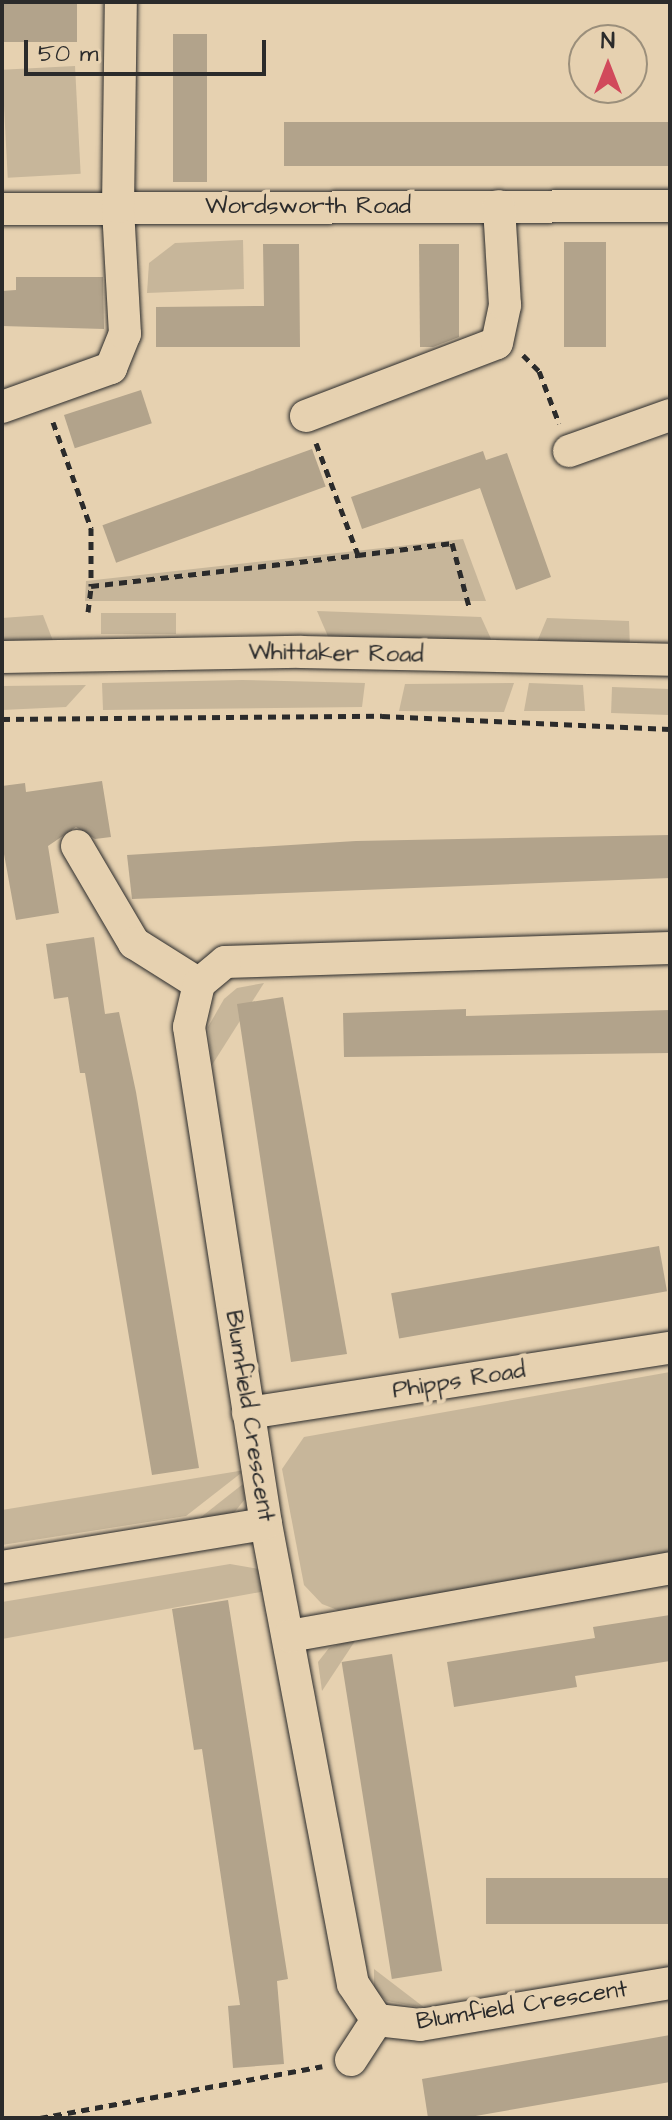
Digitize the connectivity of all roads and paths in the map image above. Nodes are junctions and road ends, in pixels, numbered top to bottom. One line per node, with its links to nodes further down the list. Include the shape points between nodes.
1 (121, 2): 4 (street)
2 (499, 206): 3 (street, Wordsworth Road); 4 (street, Wordsworth Road); 10 (street, via 505,305 497,343)
3 (670, 206)
4 (118, 207): 5 (street, Wordsworth Road); 7 (street, via 125,334 121,345 111,368)
5 (2, 209)
6 (539, 371): 11 (path)
7 (43, 393): 8 (street); 13 (path, via 91,528)
8 (2, 407)
9 (670, 415): 11 (street)
10 (306, 416): 12 (path)
11 (569, 451)
12 (358, 555): 13 (path); 14 (path, via 452,543)
13 (91, 586): 15 (path)
14 (470, 610)
15 (88, 612)
16 (2, 657): 17 (street, Whittaker Road, via 301,652)
17 (670, 660)
18 (2, 719): 19 (path, via 382,716)
19 (670, 729)
20 (77, 846): 22 (street, via 134,943)
21 (670, 948): 22 (street, via 225,962)
22 (199, 984): 24 (street, Blumfield Crescent, via 189,1027)
23 (670, 1348): 24 (street, Phipps Road)
24 (248, 1413): 25 (street, Blumfield Crescent)
25 (266, 1524): 26 (street); 28 (street, Blumfield Crescent)
26 (2, 1567)
27 (670, 1568): 28 (street)
28 (290, 1636): 30 (street, Blumfield Crescent, via 353,1984)
29 (670, 1983): 30 (street, Blumfield Crescent, via 420,2025)
30 (377, 2020): 31 (street)
31 (351, 2060): 32 (path)
32 (40, 2118)

